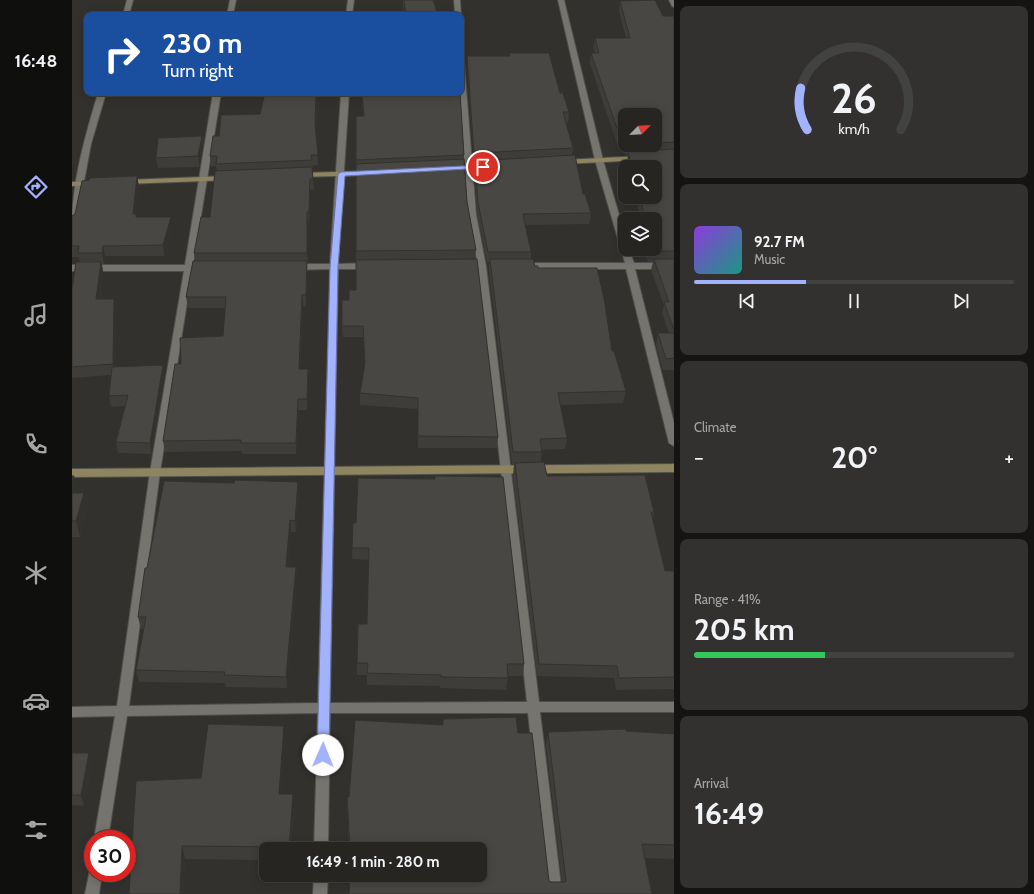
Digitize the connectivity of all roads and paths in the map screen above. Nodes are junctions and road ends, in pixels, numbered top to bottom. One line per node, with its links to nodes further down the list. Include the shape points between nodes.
1 (130, 0): 8 (street)
2 (233, 0): 9 (street)
3 (351, 0): 10 (street)
4 (457, 0): 11 (street)
5 (561, 0): 17 (street)
6 (672, 0): 7 (street)
7 (674, 5)
8 (127, 12)
9 (231, 12)
10 (349, 12)
11 (458, 12)
12 (101, 96): 29 (street)
13 (217, 96): 26 (street)
14 (344, 96): 23 (street)
15 (463, 96): 20 (street)
16 (651, 157): 17 (street)
17 (599, 160): 18 (street); 33 (street)
18 (553, 163)
19 (499, 166): 20 (street)
20 (468, 168): 21 (street); 42 (street, via 472,214 482,266)
21 (444, 169)
22 (381, 172): 23 (street)
23 (341, 174): 24 (street); 36 (street)
24 (295, 176)
25 (234, 178): 26 (street)
26 (203, 179): 28 (street); 38 (street)
27 (103, 182): 29 (street)
28 (118, 182)
29 (76, 184): 30 (street)
30 (72, 224)
31 (373, 266): 36 (street)
32 (513, 266): 33 (street)
33 (630, 266): 34 (street); 40 (street)
34 (674, 266)
35 (288, 267): 36 (street)
36 (334, 267): 43 (street)
37 (72, 268): 38 (street)
38 (189, 268): 39 (street); 45 (street)
39 (204, 268)
40 (674, 443)
41 (674, 468): 42 (street)
42 (504, 470): 43 (street); 48 (street)
43 (330, 471): 45 (street); 47 (street)
44 (72, 472): 45 (street)
45 (155, 472): 50 (street)
46 (674, 707): 48 (street)
47 (324, 708): 48 (street); 50 (street); 52 (street)
48 (534, 708): 57 (street)
49 (72, 712): 50 (street)
50 (122, 712): 51 (street)
51 (102, 830)
52 (321, 842)
53 (94, 882): 55 (street)
54 (321, 882): 56 (street)
55 (92, 894)
56 (320, 894)
57 (555, 894)

